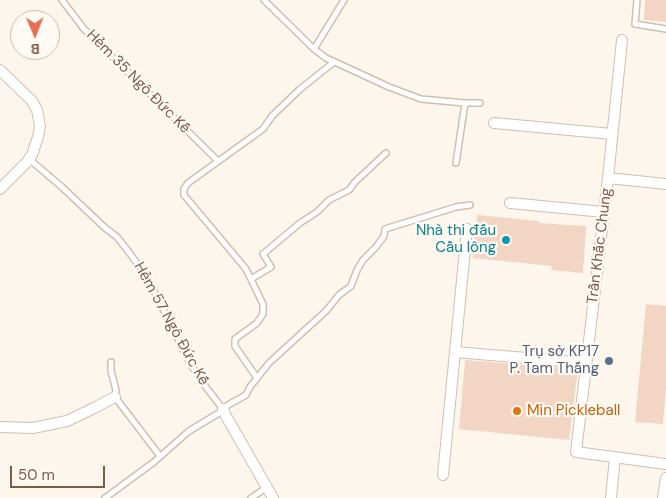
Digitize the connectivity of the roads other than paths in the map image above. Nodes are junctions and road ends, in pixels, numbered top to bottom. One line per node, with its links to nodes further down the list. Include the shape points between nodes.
1 (62, 0): 16 (lane, Hẻm 35 Ngô Đức Kế, via 84,29)
2 (264, 0): 7 (lane)
3 (344, 0): 7 (lane)
4 (637, 0): 5 (lane, via 635,24)
5 (666, 28)
6 (622, 40): 13 (street, Trần Khắc Chung)
7 (314, 49): 8 (lane)
8 (334, 62): 10 (lane, via 420,99); 16 (lane, via 299,90 263,129)
9 (0, 70): 15 (street, via 37,110 40,126)
10 (465, 103): 11 (lane); 17 (lane)
11 (480, 103)
12 (494, 122): 13 (street)
13 (612, 134): 18 (street, Trần Khắc Chung)
14 (386, 154): 25 (lane, via 349,190 329,200 263,254 271,267)
15 (29, 159): 20 (street); 31 (lane, Hẻm 57 Ngô Đức Kế, via 128,251 153,290 191,365)
16 (218, 161): 25 (lane, via 188,183 184,195)
17 (456, 163)
18 (608, 178): 19 (street); 23 (street, Trần Khắc Chung)
19 (666, 184)
20 (0, 189)
21 (510, 203): 23 (street)
22 (470, 205): 29 (lane, via 385,229 384,236 357,270 351,286)
23 (604, 212): 28 (street, Trần Khắc Chung)
24 (467, 229): 26 (street)
25 (251, 279): 29 (lane, via 263,304 263,314 257,323 235,339 235,346)
26 (454, 352): 28 (street); 36 (street)
27 (111, 362): 30 (lane)
28 (586, 363): 34 (street, Trần Khắc Chung, via 576,452)
29 (257, 378): 31 (lane, via 246,395)
30 (116, 397): 32 (street, via 66,421 33,428); 33 (lane)
31 (223, 409): 33 (lane); 38 (street)
32 (0, 427)
33 (160, 456): 39 (lane)
34 (615, 457): 35 (street); 42 (street)
35 (666, 464)
36 (443, 475)
37 (666, 478): 43 (street)
38 (266, 488): 40 (lane); 41 (street)
39 (105, 498)
40 (251, 498)
41 (272, 498)
42 (611, 498)
43 (663, 498)

